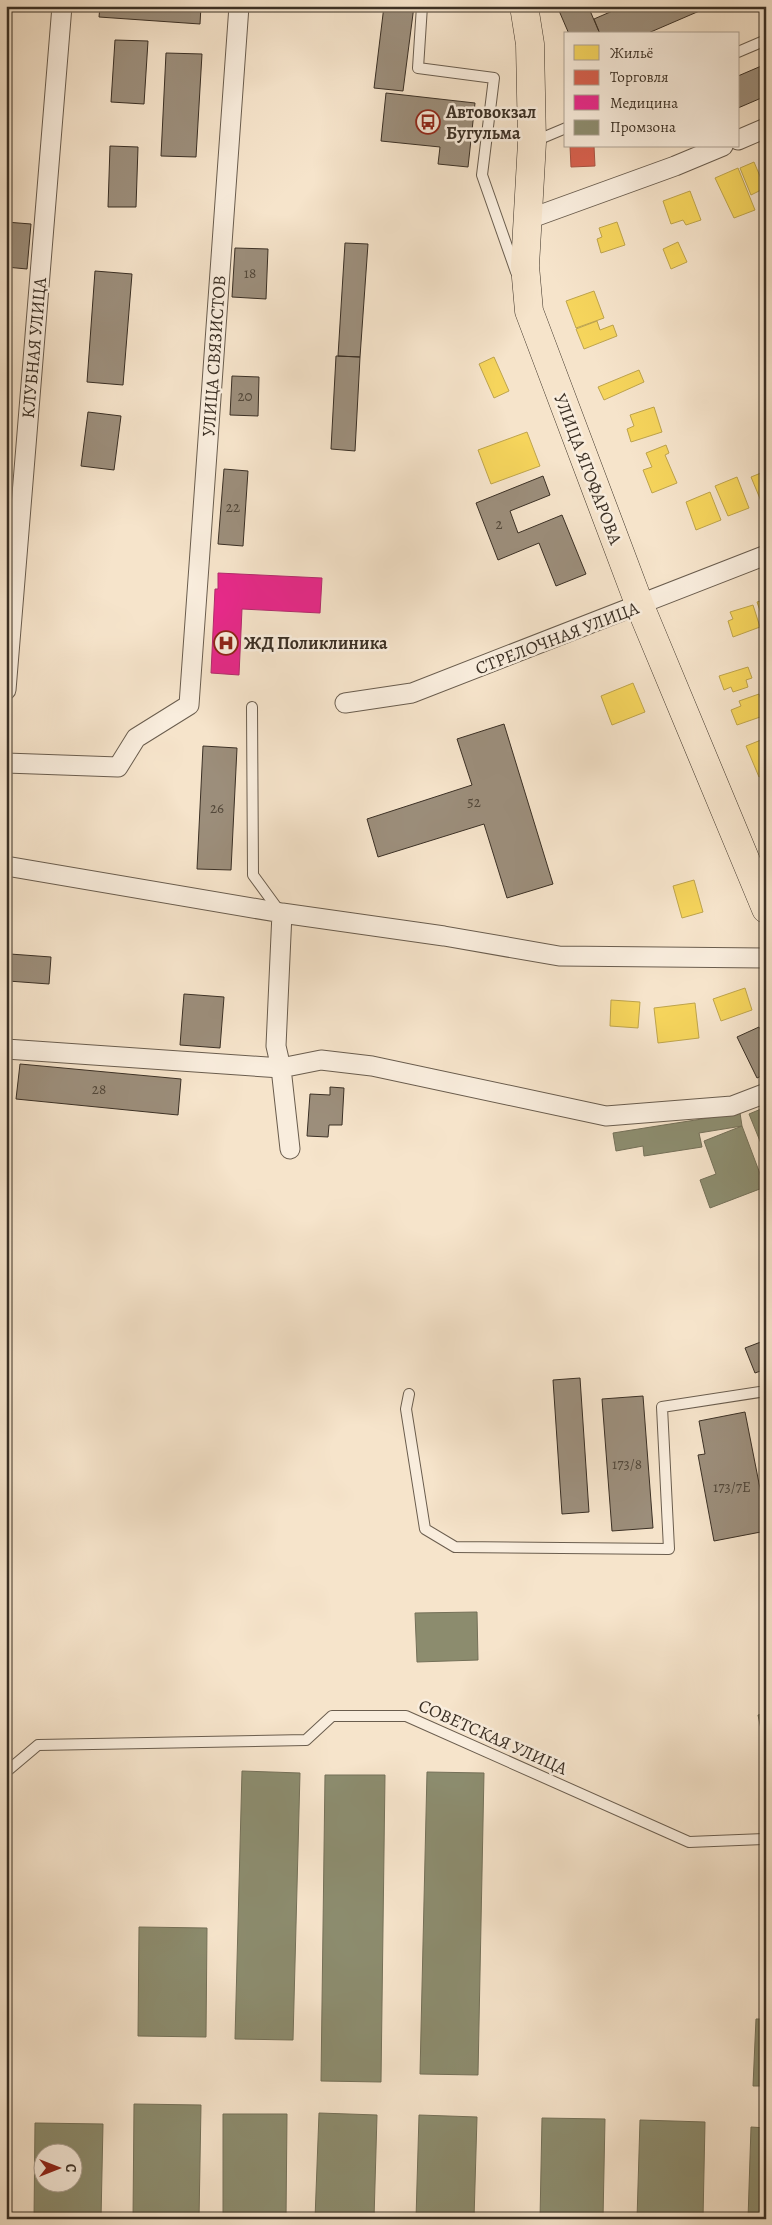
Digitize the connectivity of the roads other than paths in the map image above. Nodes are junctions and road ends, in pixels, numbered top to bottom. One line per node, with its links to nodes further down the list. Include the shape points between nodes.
1 (62, 6): 16 (street, КЛУБНАЯ УЛИЦА)
2 (239, 6): 19 (street, УЛИЦА СВЯЗИСТОВ, via 189,705 136,738 118,767)
3 (422, 6): 13 (lane, via 418,68 494,78 482,175)
4 (524, 6): 10 (main road, УЛИЦА ЯГОФАРОВА, via 530,44)
5 (766, 40): 6 (lane)
6 (740, 51)
7 (766, 128): 9 (street)
8 (564, 129): 10 (lane)
9 (740, 139)
10 (532, 142): 12 (main road, УЛИЦА ЯГОФАРОВА)
11 (718, 148): 12 (street)
12 (526, 220): 13 (main road, УЛИЦА ЯГОФАРОВА, via 525,266)
13 (529, 311): 15 (main road, УЛИЦА ЯГОФАРОВА)
14 (766, 556): 15 (street, СТРЕЛОЧНАЯ УЛИЦА)
15 (640, 606): 17 (street, СТРЕЛОЧНАЯ УЛИЦА, via 412,694); 21 (main road, УЛИЦА ЯГОФАРОВА)
16 (6, 690)
17 (345, 703)
18 (252, 707): 22 (lane, via 253,875)
19 (6, 763)
20 (6, 866): 22 (street)
21 (766, 909)
22 (282, 913): 23 (street, via 559,956); 25 (street, via 276,1046)
23 (766, 958)
24 (6, 1049): 25 (street)
25 (281, 1068): 26 (street, via 321,1060 372,1066 606,1116 732,1106); 27 (street)
26 (766, 1092)
27 (290, 1150)
28 (766, 1391): 29 (lane, via 662,1406 669,1549 455,1547 425,1529 406,1409)
29 (409, 1394)
30 (6, 1772): 31 (lane, СОВЕТСКАЯ УЛИЦА, via 38,1745 306,1740 332,1716 406,1716 689,1842)
31 (766, 1839)

